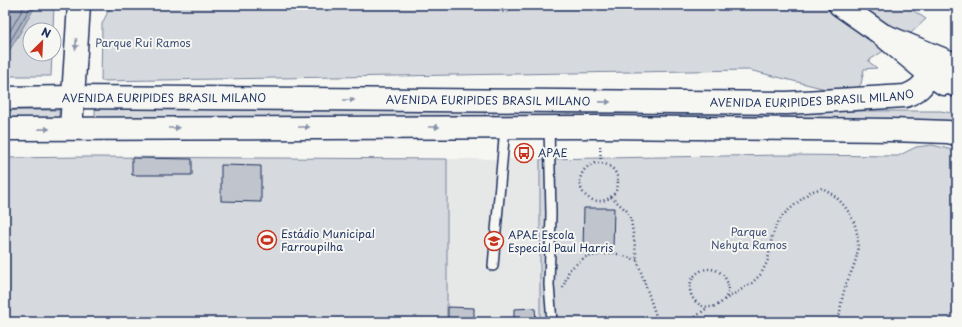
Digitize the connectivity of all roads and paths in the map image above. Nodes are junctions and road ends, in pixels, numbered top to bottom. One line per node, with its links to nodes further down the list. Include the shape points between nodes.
1 (79, 5): 10 (main road, one-way to 10)
2 (488, 5): 3 (path, via 508,13)
3 (511, 5)
4 (840, 5): 5 (main road)
5 (880, 33): 6 (main road); 7 (main road)
6 (957, 65)
7 (929, 74): 8 (main road); 9 (main road); 10 (main road, AVENIDA EURIPIDES BRASIL MILANO, one-way to 7, via 787,103 905,96 916,92 925,83)
8 (957, 86)
9 (957, 93)
10 (72, 97): 11 (main road, AVENIDA EURIPIDES BRASIL MILANO); 14 (main road)
11 (5, 98)
12 (505, 126): 13 (main road); 14 (main road, one-way to 12); 21 (lane)
13 (549, 126): 16 (main road, via 891,130); 25 (lane, via 549,285)
14 (71, 128): 15 (main road, one-way to 14)
15 (5, 130)
16 (957, 134)
17 (600, 146): 18 (path)
18 (601, 163): 19 (path, via 616,173 618,186); 19 (path, via 584,170 580,181 581,187 593,200 606,200)
19 (611, 197): 20 (path, via 627,211 631,220)
20 (637, 260): 22 (path, via 614,253 585,256 569,270); 26 (path)
21 (492, 266)
22 (563, 294)
23 (724, 300): 24 (path); 24 (path, via 728,289 724,278 720,273 710,269 702,270 692,278 690,291 696,302); 28 (path, via 752,283 761,274 768,260 776,226 784,214 810,192 822,188 833,193 844,204 854,220 858,235 857,253 844,290)
24 (708, 307): 27 (path)
25 (552, 322)
26 (658, 322)
27 (689, 322)
28 (839, 322)

